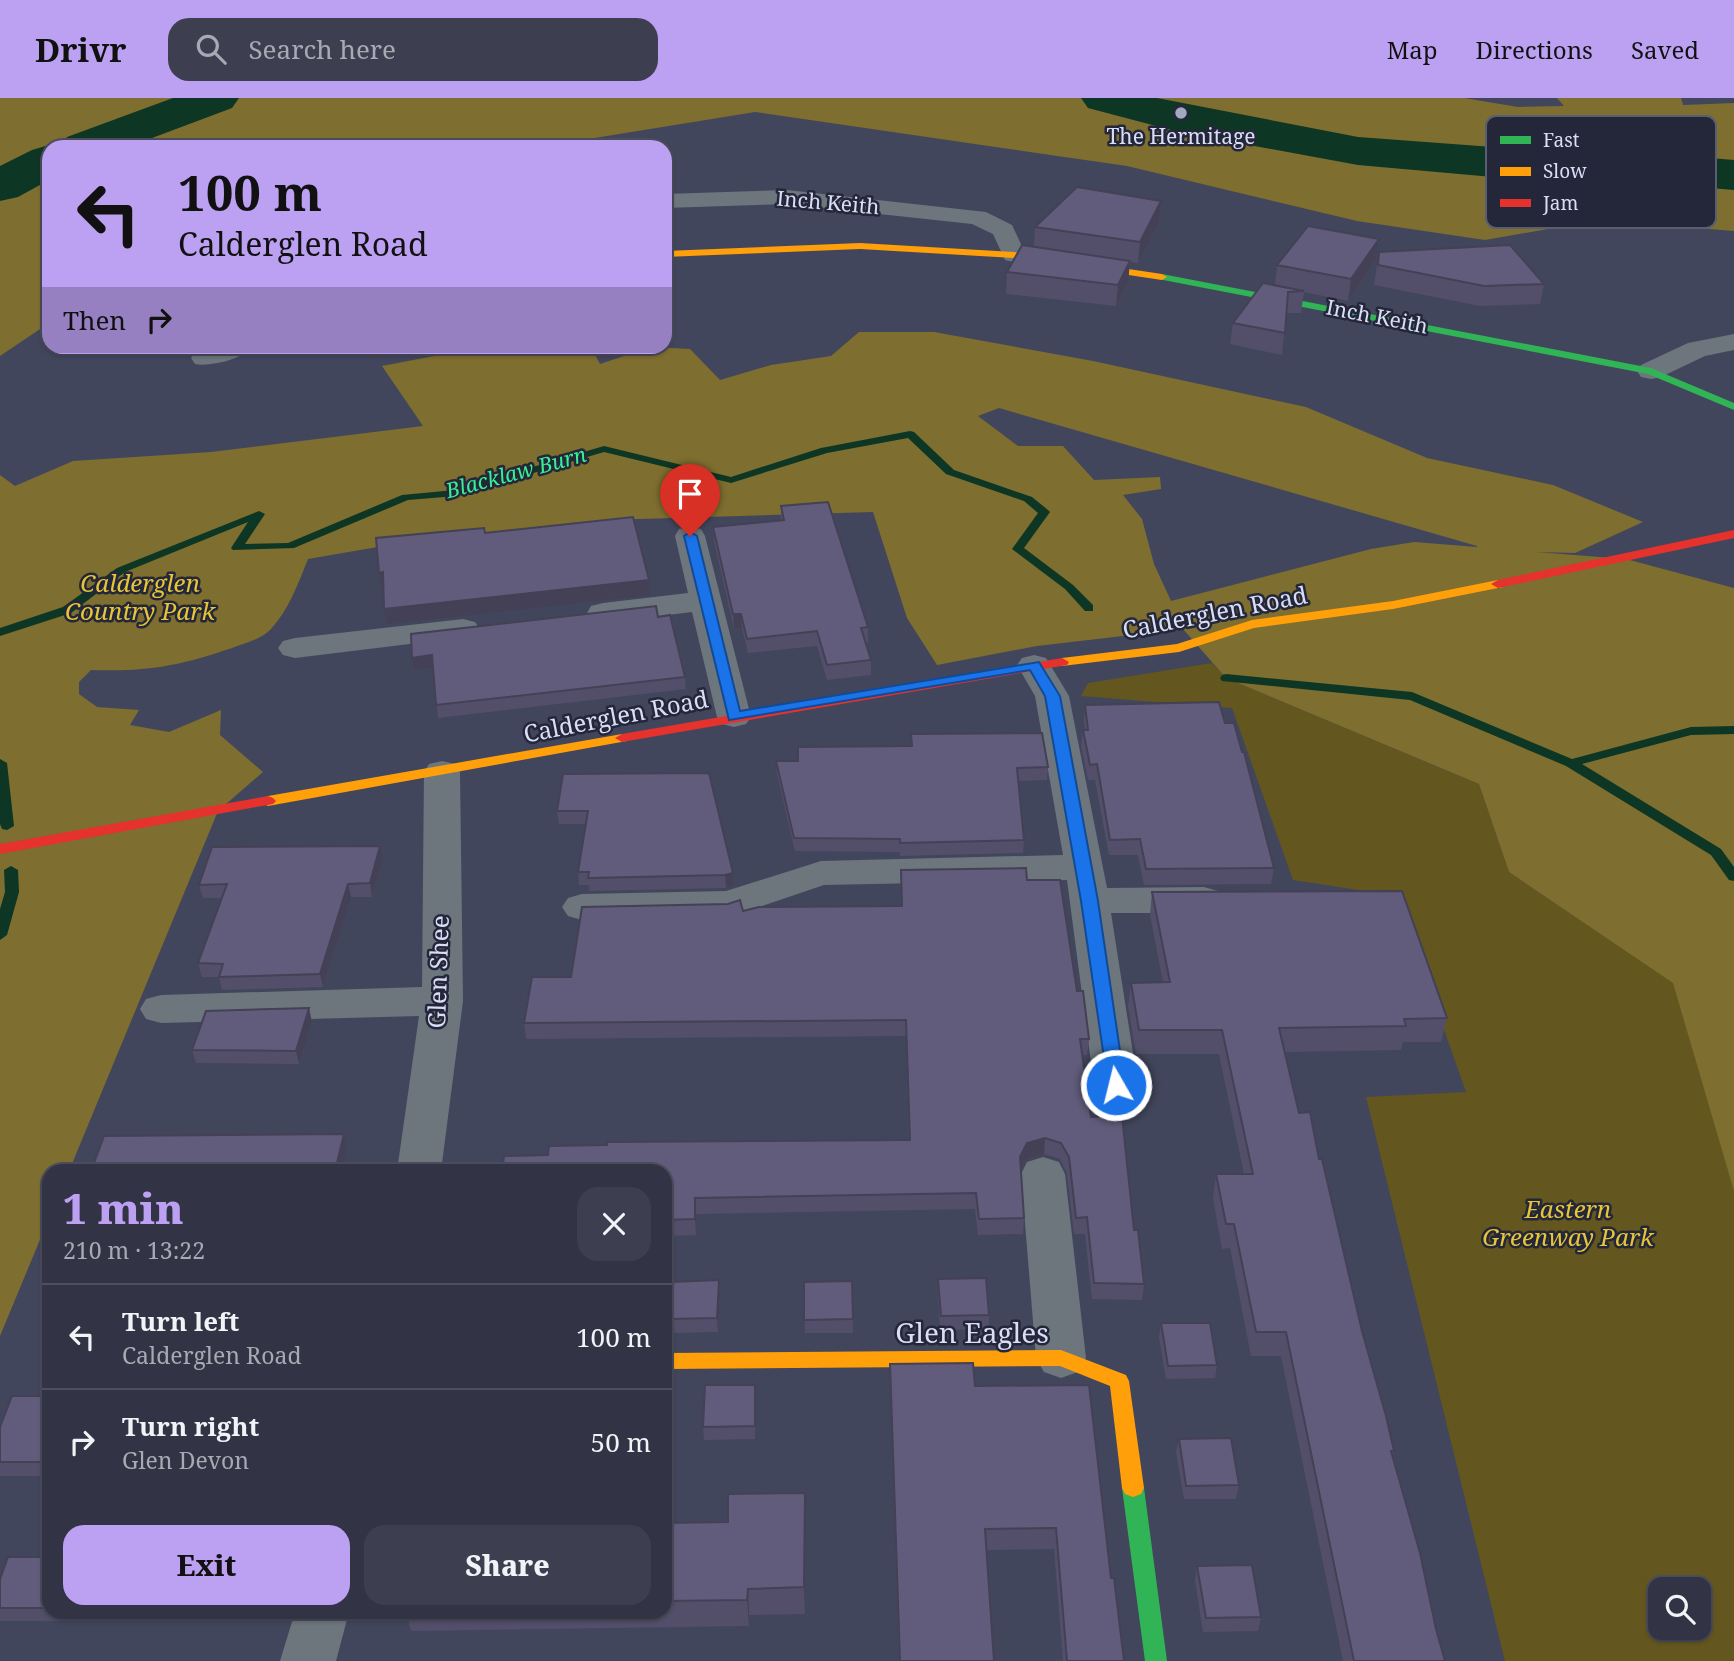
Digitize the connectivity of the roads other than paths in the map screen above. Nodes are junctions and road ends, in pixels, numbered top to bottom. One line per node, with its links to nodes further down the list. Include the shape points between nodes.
1 (672, 201): 3 (street, Inch Keith, via 787,197 978,217 1003,230)
2 (672, 254): 3 (street, Inch Keith, via 860,246)
3 (1014, 255): 7 (street, Inch Keith, via 1205,283)
4 (1734, 342): 7 (street, via 1697,349)
5 (217, 354): 6 (street)
6 (205, 358)
7 (1651, 371): 8 (street, Inch Keith)
8 (1734, 407)
9 (1734, 534): 15 (street, Calderglen Road, via 1433,598 1252,624 1178,648)
10 (690, 536): 11 (street)
11 (707, 601): 12 (street); 16 (street)
12 (570, 617)
13 (488, 626): 14 (street)
14 (295, 648)
15 (1034, 665): 16 (street, Calderglen Road); 19 (street, via 1052,696)
16 (734, 717): 17 (street, Calderglen Road)
17 (442, 772): 18 (street, Calderglen Road); 22 (street, Glen Shee)
18 (0, 849)
19 (1086, 884): 20 (street); 21 (street, via 821,873 729,904); 24 (street)
20 (1236, 899)
21 (582, 907)
22 (442, 1001): 23 (street); 25 (street, Glen Shee)
23 (161, 1009)
24 (1116, 1085)
25 (420, 1164)
26 (1043, 1174): 27 (street)
27 (1061, 1358): 28 (street, Glen Eagles); 31 (street, Glen Eagles, via 1119,1381)
28 (672, 1361)
29 (320, 1619): 30 (street)
30 (308, 1661)
31 (1156, 1661)

